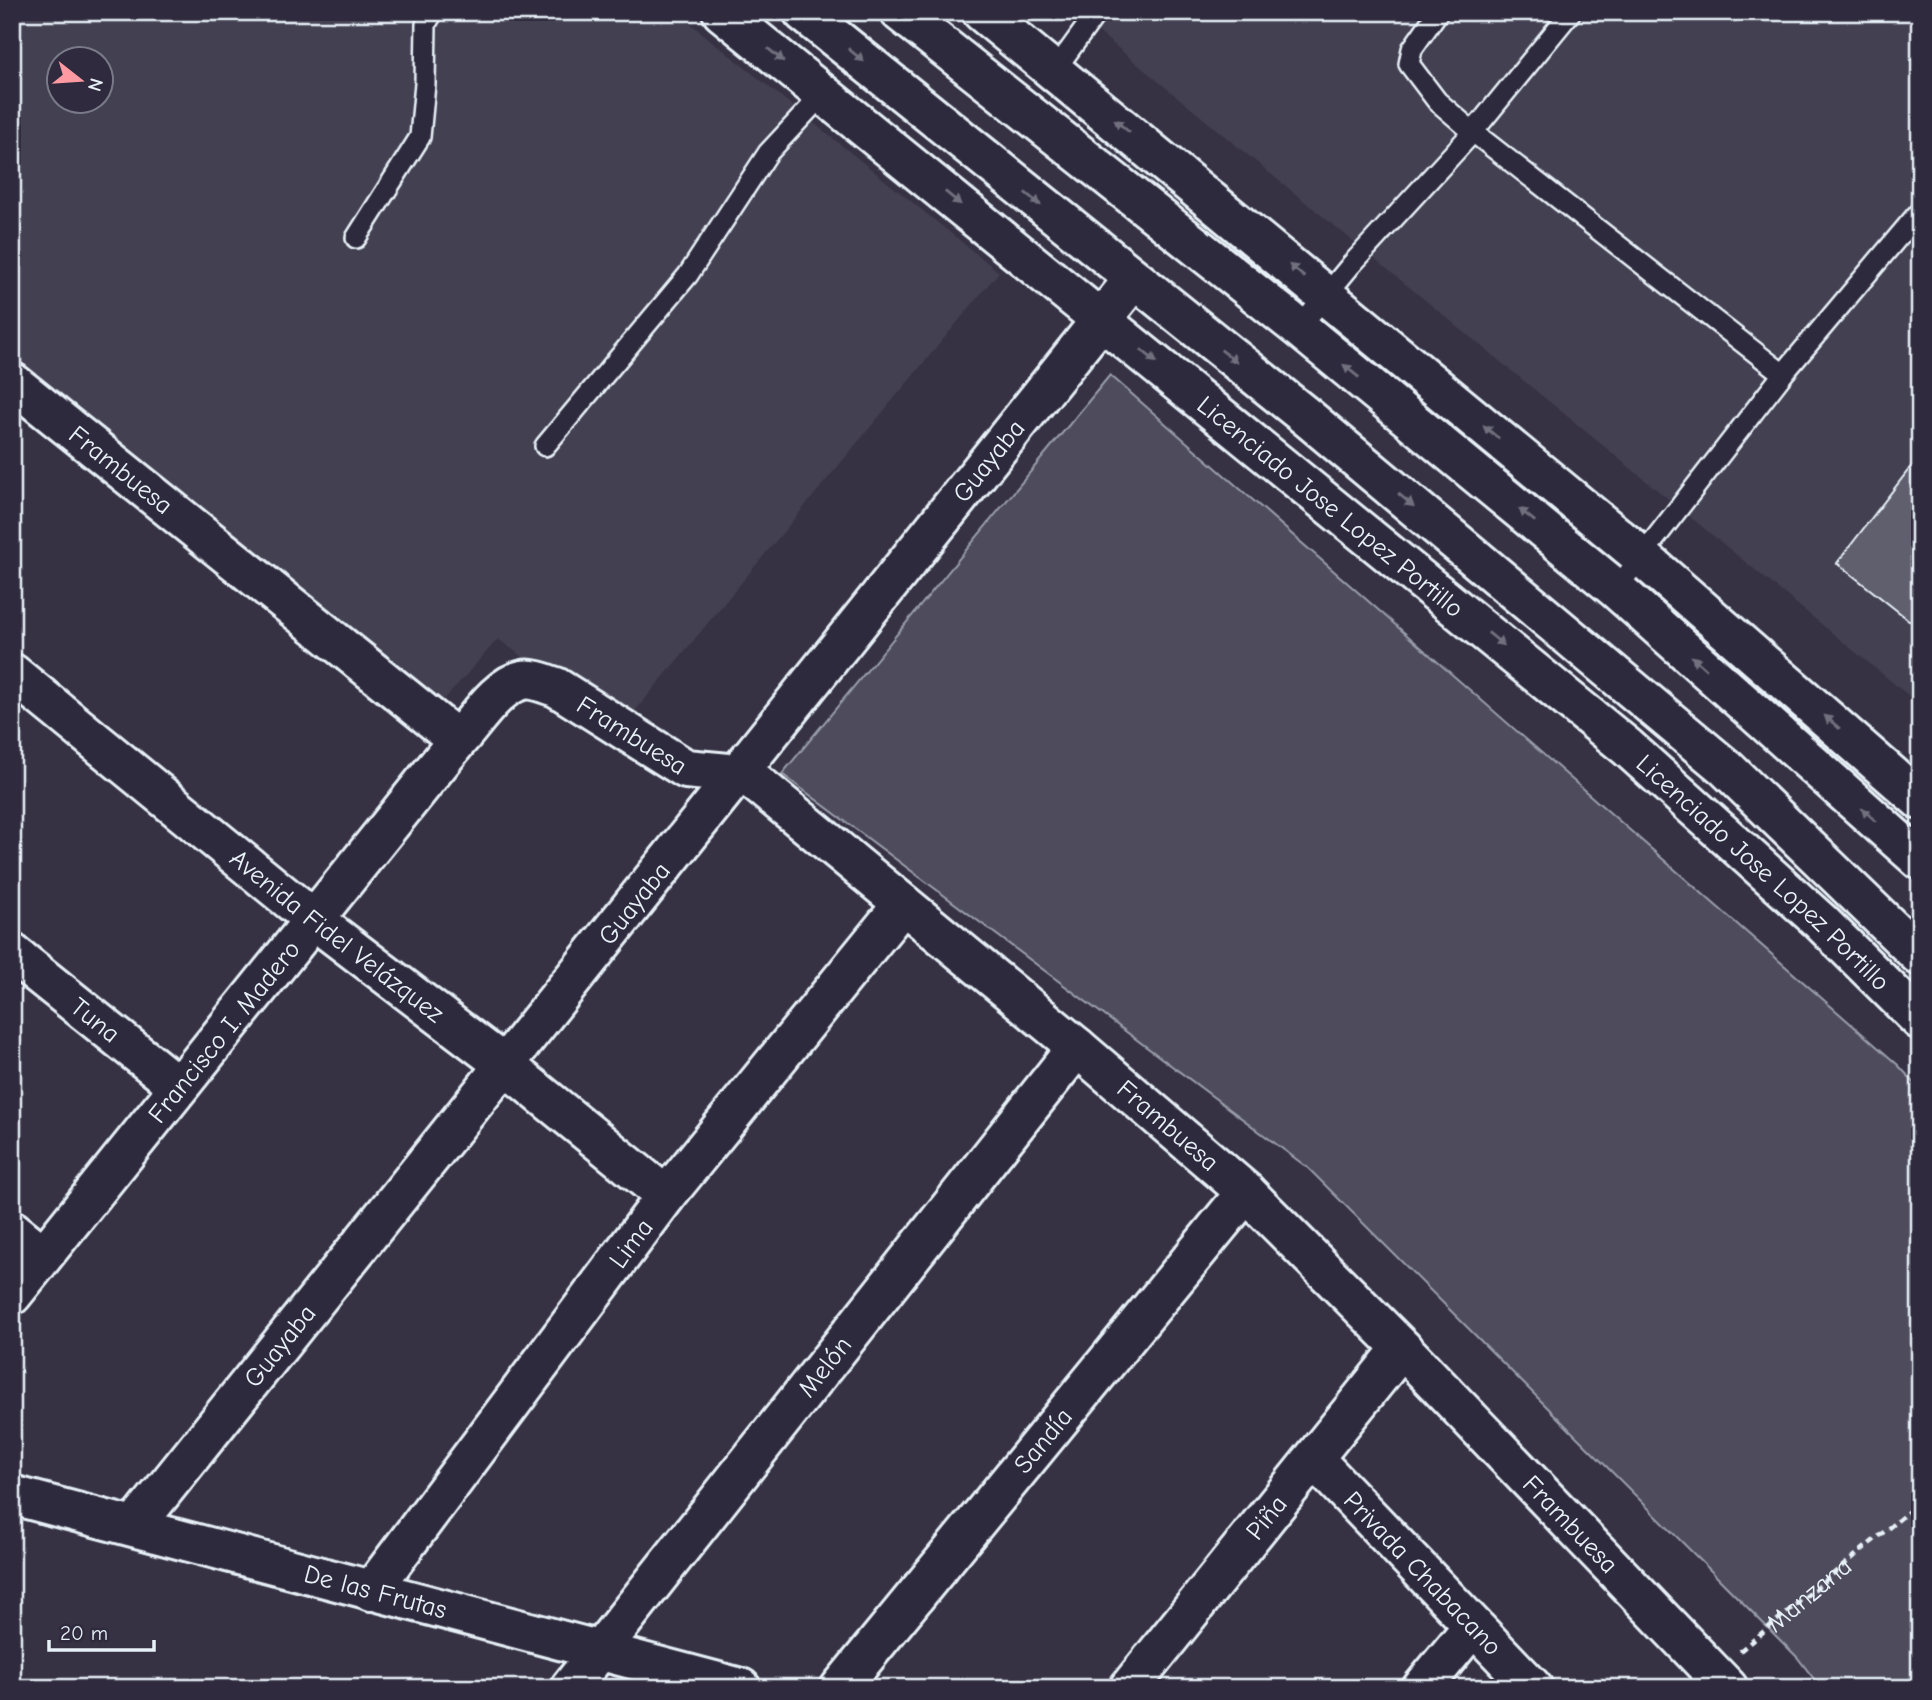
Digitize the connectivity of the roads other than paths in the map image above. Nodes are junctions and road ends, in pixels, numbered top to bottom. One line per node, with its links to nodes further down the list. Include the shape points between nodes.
1 (433, 12): 13 (lane, via 426,24 420,136)
2 (722, 12): 10 (main road, Licenciado Jose Lopez Portillo, one-way to 10)
3 (803, 12): 14 (main road, Licenciado Jose Lopez Portillo, one-way to 14)
4 (900, 12): 17 (main road)
5 (982, 12): 9 (main road)
6 (1097, 12): 9 (lane)
7 (1438, 12): 11 (lane, via 1412,49 1409,64 1437,101)
8 (1571, 12): 11 (lane)
9 (1055, 70): 15 (main road, one-way to 9)
10 (824, 94): 16 (main road, Licenciado Jose Lopez Portillo, one-way to 16); 20 (lane, via 768,153 688,275)
11 (1473, 132): 15 (lane); 18 (lane)
12 (1920, 211): 18 (lane)
13 (356, 238)
14 (1133, 280): 16 (main road, Guayaba); 32 (main road, Licenciado Jose Lopez Portillo, one-way to 32, via 1318,427 1727,768)
15 (1326, 295): 17 (lane); 21 (main road, one-way to 15)
16 (1104, 320): 26 (main road, Guayaba); 33 (main road, Licenciado Jose Lopez Portillo, one-way to 33, via 1626,747 1820,920)
17 (1299, 328): 22 (main road, one-way to 17)
18 (1783, 374): 21 (lane)
19 (12, 382): 25 (main road, Frambuesa)
20 (545, 446)
21 (1642, 556): 22 (lane); 27 (main road, one-way to 21)
22 (1616, 589): 28 (main road, one-way to 22)
23 (12, 673): 30 (main road, Avenida Fidel Velázquez)
24 (524, 680): 25 (main road, Francisco I. Madero, via 499,695); 26 (main road, Frambuesa, via 556,687 686,769)
25 (458, 740): 30 (main road, Francisco I. Madero)
26 (739, 774): 29 (main road, Frambuesa, via 754,781); 35 (main road, Guayaba)
27 (1920, 800)
28 (1920, 860)
29 (902, 904): 34 (main road, Frambuesa); 38 (main road, Lima)
30 (314, 920): 35 (main road, Avenida Fidel Velázquez); 36 (main road, Francisco I. Madero)
31 (12, 953): 36 (main road, Tuna)
32 (1920, 956)
33 (1920, 1020)
34 (1077, 1047): 37 (main road, Frambuesa); 48 (main road, Melón)
35 (506, 1066): 38 (main road, Avenida Fidel Velázquez); 45 (main road, Guayaba)
36 (178, 1086): 40 (main road, Francisco I. Madero)
37 (1246, 1192): 42 (main road, Frambuesa); 52 (main road, Sandía)
38 (666, 1195): 46 (main road, Lima)
39 (12, 1230): 40 (main road)
40 (43, 1255): 41 (main road, Francisco I. Madero)
41 (12, 1295)
42 (1402, 1348): 43 (main road, Piña); 49 (main road, Frambuesa)
43 (1314, 1459): 47 (main road, Privada Chabacano); 53 (main road, Piña)
44 (12, 1495): 45 (main road, De las Frutas)
45 (135, 1525): 46 (main road, De las Frutas)
46 (371, 1591): 48 (main road, De las Frutas)
47 (1473, 1626): 54 (main road); 55 (main road, Privada Chabacano)
48 (599, 1651): 50 (main road, Melón); 51 (main road, De las Frutas)
49 (1714, 1683)
50 (570, 1688)
51 (741, 1688)
52 (840, 1688)
53 (1129, 1688)
54 (1422, 1688)
55 (1533, 1688)

